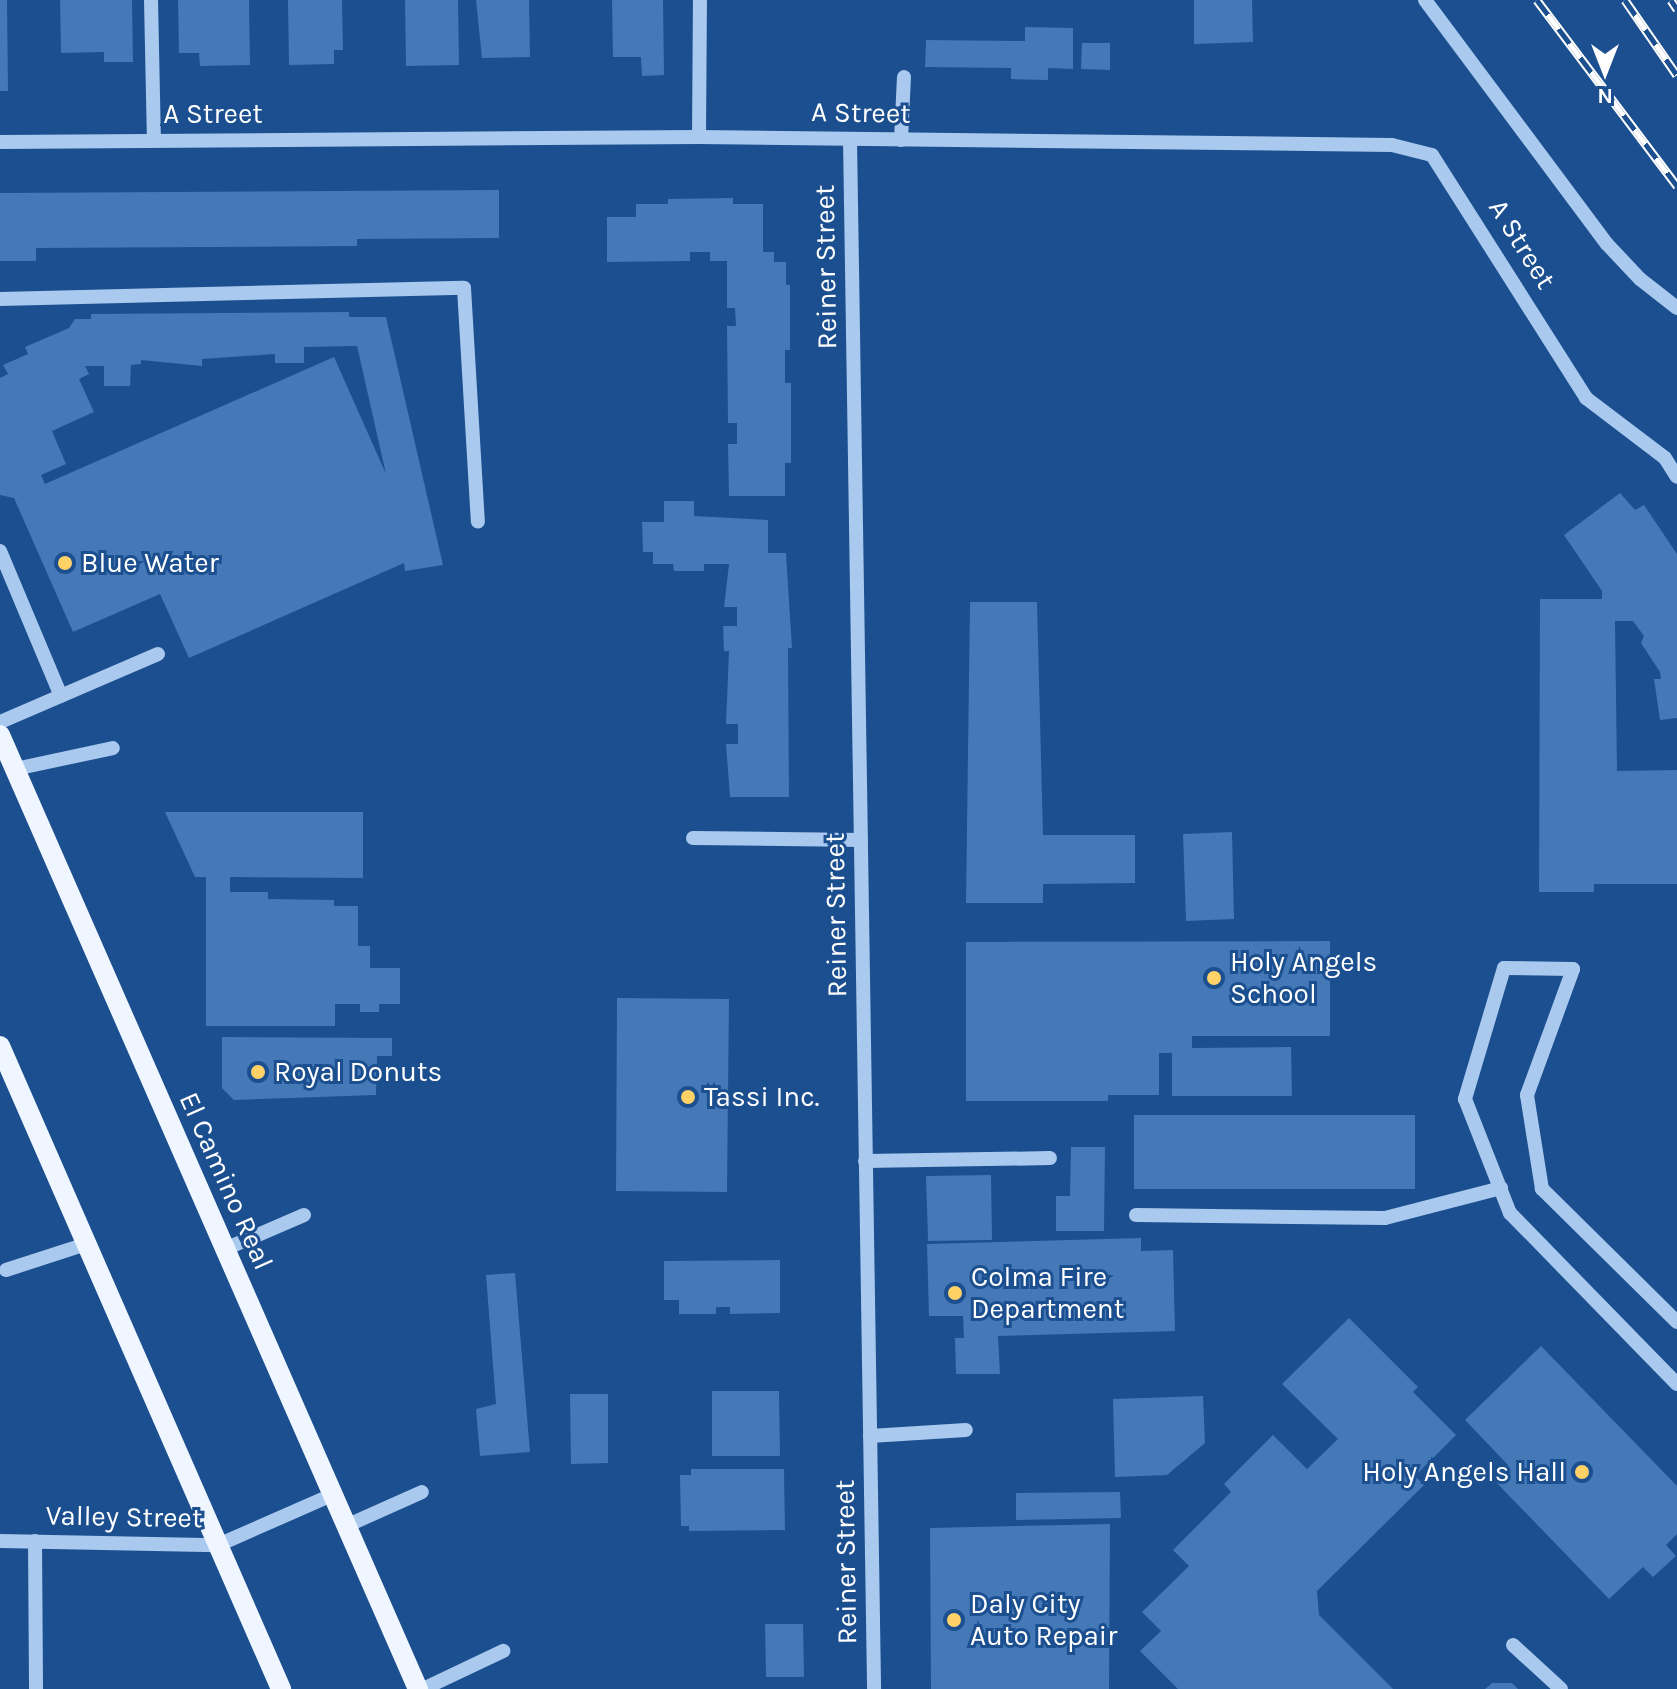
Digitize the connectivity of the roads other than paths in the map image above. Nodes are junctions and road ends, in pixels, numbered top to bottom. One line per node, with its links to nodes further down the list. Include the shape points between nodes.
1 (151, 0): 7 (street)
2 (700, 0): 5 (street)
3 (1425, 0): 11 (street, via 1607,244)
4 (904, 77): 8 (street)
5 (699, 137): 6 (street, A Street); 7 (street, A Street)
6 (850, 139): 8 (street, A Street); 22 (street, Reiner Street)
7 (154, 140): 9 (street, A Street)
8 (901, 140): 12 (street, A Street, via 1392,145 1432,155 1586,398 1665,458)
9 (0, 142)
10 (0, 299): 13 (street, via 464,288)
11 (1677, 308)
12 (1677, 477)
13 (478, 522)
14 (0, 551): 16 (street)
15 (158, 654): 16 (street)
16 (61, 696): 17 (street)
17 (0, 722)
18 (0, 735): 20 (main road, El Camino Real)
19 (113, 748): 20 (street)
20 (15, 769): 30 (main road, El Camino Real)
21 (693, 838): 22 (street)
22 (861, 840): 25 (street, Reiner Street)
23 (0, 1046): 29 (main road)
24 (1050, 1158): 25 (street)
25 (865, 1161): 35 (street, Reiner Street)
26 (1501, 1188): 28 (street, via 1385,1218); 32 (street, via 1465,1099 1504,968 1573,969 1527,1095 1542,1189); 33 (street, via 1510,1213)
27 (304, 1215): 30 (street)
28 (1136, 1215)
29 (86, 1244): 31 (street); 41 (main road)
30 (225, 1249): 37 (main road, El Camino Real)
31 (6, 1270)
32 (1677, 1322)
33 (1677, 1384)
34 (966, 1430): 35 (street)
35 (870, 1436): 47 (street, Reiner Street)
36 (422, 1492): 38 (street)
37 (332, 1495): 38 (main road, El Camino Real); 41 (street, Valley Street)
38 (346, 1526): 46 (main road, El Camino Real)
39 (0, 1541): 40 (street, Valley Street)
40 (35, 1541): 41 (street, Valley Street); 44 (street)
41 (218, 1545): 45 (main road)
42 (1513, 1645): 48 (street)
43 (503, 1651): 46 (street)
44 (36, 1689)
45 (281, 1689)
46 (420, 1689)
47 (874, 1689)
48 (1561, 1689)

